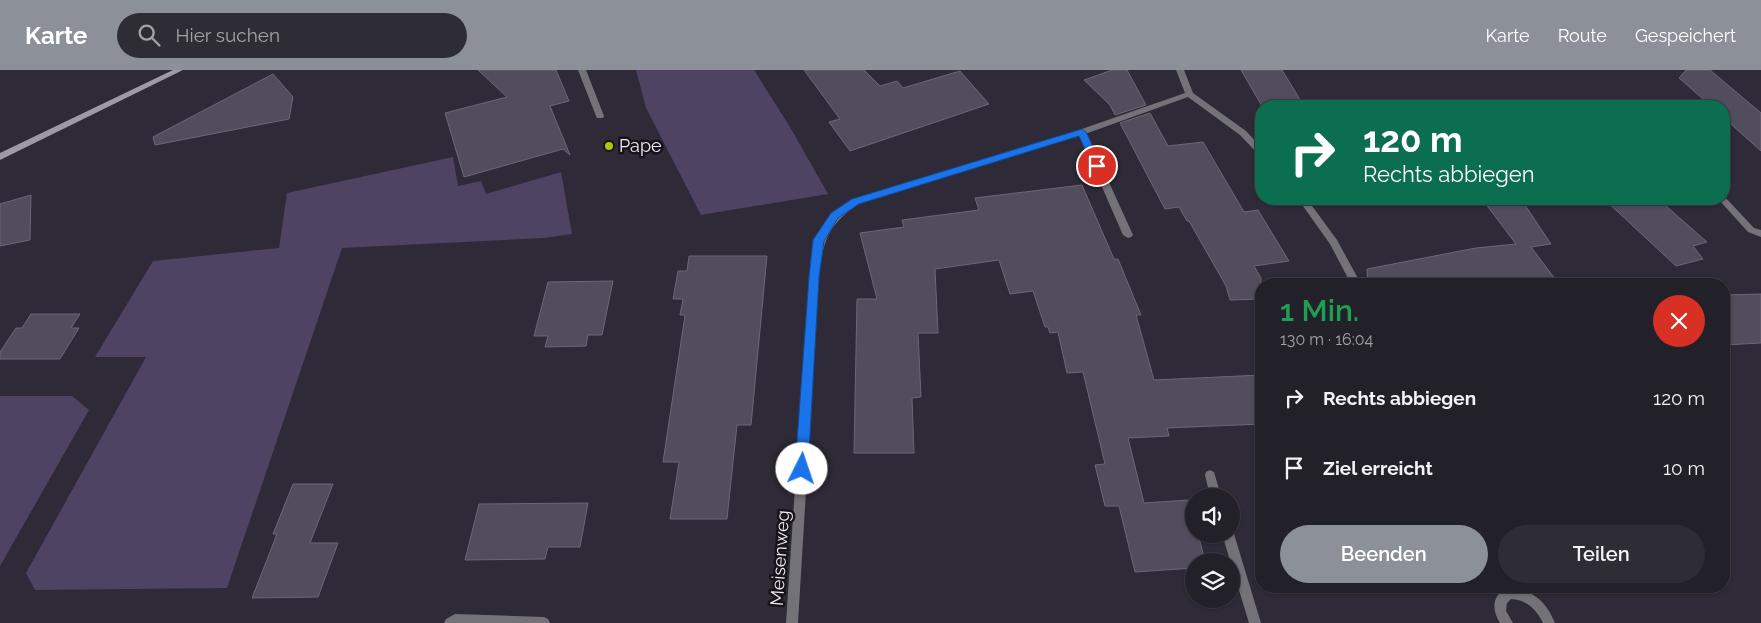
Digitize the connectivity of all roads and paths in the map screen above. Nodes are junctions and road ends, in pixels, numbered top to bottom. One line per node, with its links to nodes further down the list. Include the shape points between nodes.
1 (179, 70): 8 (main road)
2 (582, 70): 5 (street)
3 (1180, 70): 4 (street)
4 (1189, 94): 6 (street, Meisenweg); 7 (street, via 1243,132)
5 (600, 116)
6 (1082, 132): 12 (street); 21 (street, Meisenweg, via 856,201 835,216 818,240)
7 (1255, 145)
8 (0, 157)
9 (1306, 205): 13 (street, via 1334,242)
10 (1728, 205): 11 (street, via 1751,230)
11 (1761, 234)
12 (1128, 235)
13 (1353, 278)
14 (1210, 475): 15 (street)
15 (1214, 488)
16 (1231, 543): 22 (street)
17 (1509, 593): 23 (street, via 1501,600 1500,612)
18 (1527, 593): 24 (street, via 1541,605)
19 (450, 623): 20 (street, via 455,620)
20 (544, 623)
21 (792, 623)
22 (1255, 623)
23 (1507, 623)
24 (1549, 623)

